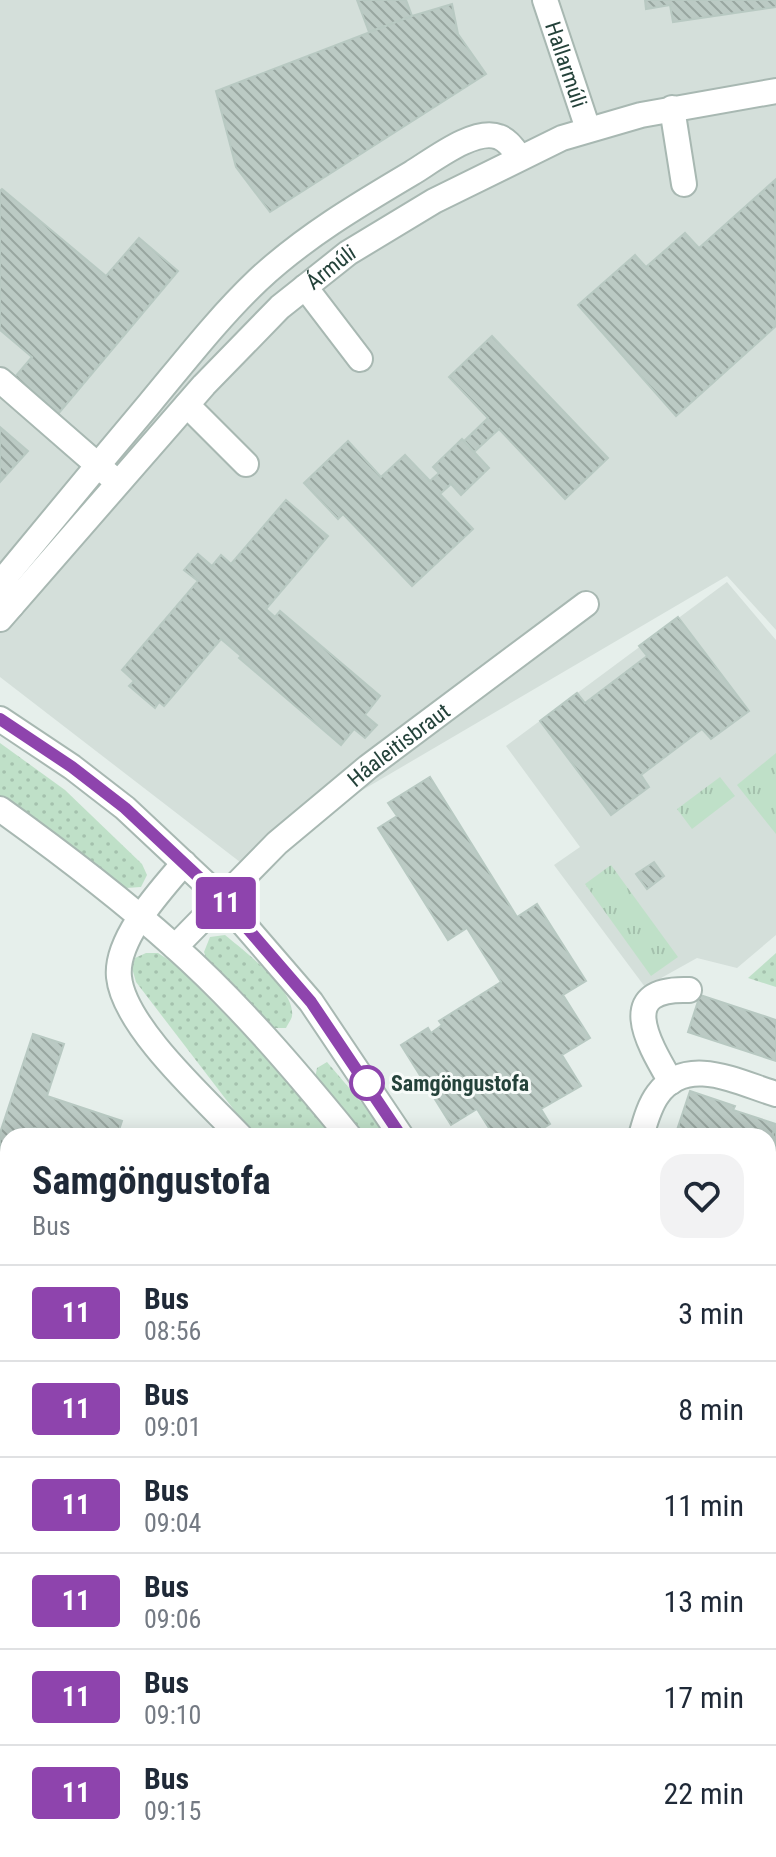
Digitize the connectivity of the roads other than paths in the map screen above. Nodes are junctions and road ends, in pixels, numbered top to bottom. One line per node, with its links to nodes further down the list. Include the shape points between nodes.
1 (545, 0): 4 (street, Hallarmúli)
2 (776, 91): 3 (street, Ármúli)
3 (672, 108): 4 (street, Ármúli); 6 (street)
4 (588, 129): 5 (street, Ármúli)
5 (520, 157): 7 (street, via 506,141 491,135 458,145 356,206); 8 (street, Ármúli, via 390,226)
6 (684, 184)
7 (256, 282): 9 (street); 14 (street)
8 (305, 287): 9 (street, Ármúli); 10 (street)
9 (280, 307): 12 (street, Ármúli)
10 (360, 359)
11 (0, 380): 14 (street)
12 (187, 405): 13 (street); 15 (street, Ármúli)
13 (246, 464)
14 (98, 465): 15 (street); 17 (street, via 7,575)
15 (120, 484): 17 (street, Ármúli)
16 (586, 604): 21 (street, Háaleitisbraut, via 368,767 277,843)
17 (6, 612)
18 (0, 719): 20 (street, via 125,808)
19 (0, 809): 22 (street)
20 (184, 863): 21 (street); 22 (street)
21 (222, 899): 23 (street, Háaleitisbraut); 29 (street, via 311,1002)
22 (139, 917): 23 (street); 27 (street, via 122,955 119,977 128,1005 147,1037)
23 (175, 947): 28 (street, via 255,1027)
24 (689, 990): 25 (street, via 658,992 644,1008 644,1032)
25 (671, 1082): 26 (street, via 708,1073); 30 (street, via 651,1105)
26 (776, 1094)
27 (232, 1128)
28 (342, 1128)
29 (396, 1128)
30 (644, 1128)

